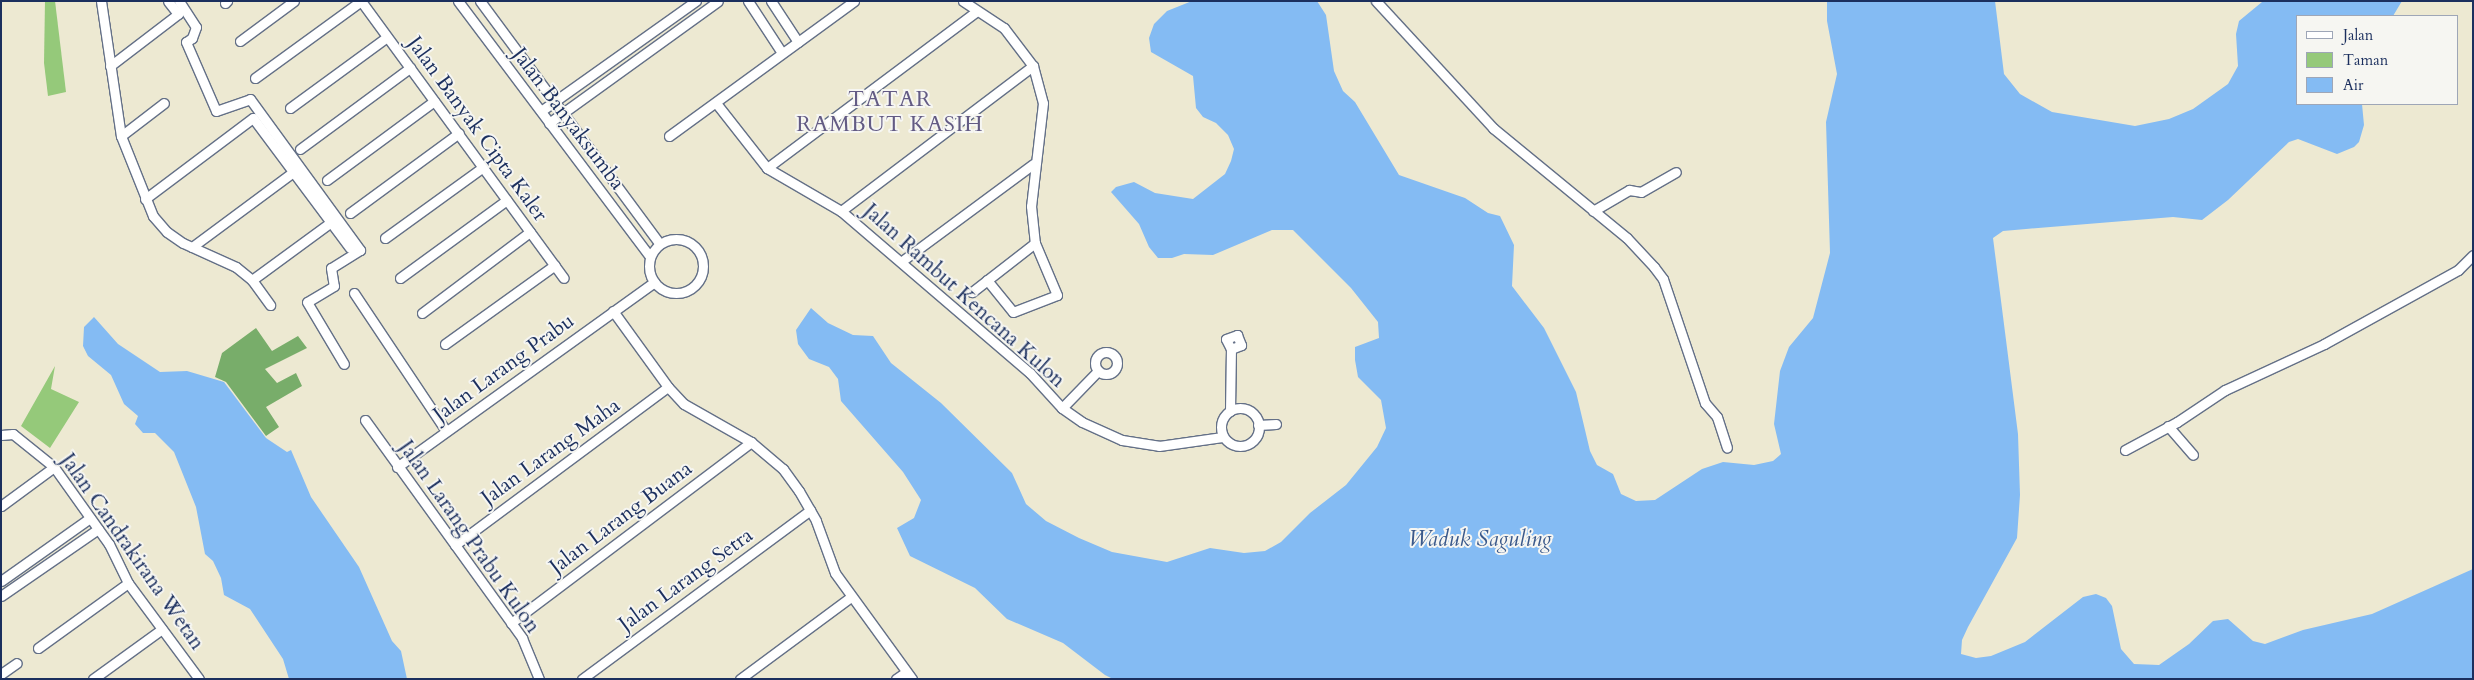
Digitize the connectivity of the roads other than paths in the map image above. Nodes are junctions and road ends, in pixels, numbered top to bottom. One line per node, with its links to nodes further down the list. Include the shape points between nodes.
1 (101, 1): 20 (street)
2 (168, 1): 20 (street, via 178,14)
3 (179, 1): 70 (street, via 196,28 192,38 186,42 216,112 250,99 360,250 331,268 334,286 307,302)
4 (294, 1): 17 (street)
5 (361, 1): 16 (street, Jalan Banyak Cipta Kaler); 23 (street)
6 (458, 1): 29 (street, Jalan Banyaksumba)
7 (480, 1): 25 (street, Jalan Banyaksumba)
8 (696, 1): 25 (street)
9 (718, 1): 30 (street)
10 (748, 1): 19 (street)
11 (771, 1): 18 (street)
12 (854, 1): 18 (street)
13 (963, 1): 15 (street)
14 (1376, 1): 45 (street, via 1494,128)
15 (977, 11): 21 (street, via 1004,28); 38 (street)
16 (387, 37): 22 (street, Jalan Banyak Cipta Kaler); 28 (street)
17 (240, 41)
18 (798, 42): 19 (street)
19 (782, 53): 27 (street)
20 (110, 66): 33 (street)
21 (1033, 66): 36 (street, via 1042,103 1040,136); 44 (street)
22 (410, 68): 24 (street, Jalan Banyak Cipta Kaler); 35 (street)
23 (255, 78)
24 (434, 101): 32 (street, Jalan Banyak Cipta Kaler); 41 (street)
25 (555, 102): 29 (street); 30 (street, Jalan Banyaksumba)
26 (164, 103): 33 (street)
27 (716, 103): 34 (street); 38 (street, Jalan Rambut Kencana Kulon)
28 (290, 108)
29 (541, 112): 31 (street, Jalan Banyaksumba)
30 (563, 113): 31 (street); 51 (street, Jalan Banyaksumba)
31 (549, 123): 55 (street, Jalan Banyaksumba)
32 (459, 133): 37 (street, Jalan Banyak Cipta Kaler); 46 (street)
33 (121, 136): 42 (street)
34 (669, 136)
35 (300, 149)
36 (1033, 164): 50 (street, via 1031,206); 56 (street)
37 (483, 167): 43 (street, Jalan Banyak Cipta Kaler); 49 (street)
38 (767, 168): 44 (street, Jalan Rambut Kencana Kulon)
39 (1676, 172): 45 (street, via 1641,192 1629,190)
40 (292, 173): 42 (street, via 253,118); 47 (street); 52 (street)
41 (327, 180)
42 (145, 199): 52 (street, via 153,216 167,232)
43 (507, 200): 48 (street, Jalan Banyak Cipta Kaler); 58 (street)
44 (841, 211): 56 (street, Jalan Rambut Kencana Kulon)
45 (1594, 211): 83 (street, via 1627,238 1663,279 1706,403 1717,417)
46 (350, 213)
47 (330, 223): 53 (street); 60 (street)
48 (530, 232): 57 (street, Jalan Banyak Cipta Kaler); 67 (street)
49 (385, 238)
50 (1036, 243): 61 (street); 61 (street, via 1057,295 1013,312)
51 (660, 244): 55 (street); 62 (street, via 673,239 685,240 699,253 703,271 698,282 688,290 676,293 663,290)
52 (192, 248): 60 (street, via 222,259)
53 (350, 248)
54 (2473, 255): 78 (street, via 2458,270 2324,344 2226,390)
55 (650, 257): 62 (street, via 650,274)
56 (902, 262): 73 (street, Jalan Rambut Kencana Kulon, via 1032,375)
57 (554, 264): 59 (street, Jalan Banyak Cipta Kaler); 68 (street)
58 (400, 278)
59 (564, 278)
60 (252, 280): 65 (street)
61 (987, 280): 63 (street)
62 (654, 282): 66 (street, Jalan Larang Prabu)
63 (972, 292)
64 (354, 293): 79 (street)
65 (270, 305)
66 (613, 311): 72 (street); 79 (street, Jalan Larang Prabu)
67 (422, 313)
68 (445, 344)
69 (1231, 349): 74 (street)
70 (344, 364)
71 (1098, 371): 73 (street)
72 (668, 387): 82 (street, via 684,404); 92 (street, Jalan Larang Maha)
73 (1062, 408): 81 (street, Jalan Rambut Kencana Kulon, via 1082,422 1122,440 1159,446)
74 (1230, 412): 77 (street, via 1235,408 1249,409 1258,419); 81 (street, via 1224,415 1220,428)
75 (364, 420): 87 (street, Jalan Larang Prabu Kulon)
76 (1276, 424): 77 (street)
77 (1258, 425): 81 (street, via 1259,433 1251,444 1237,447)
78 (2168, 426): 84 (street); 85 (street)
79 (446, 431): 87 (street, Jalan Larang Prabu)
80 (4, 434): 86 (street, Jalan Candrakirana Wetan)
81 (1222, 437)
82 (751, 442): 89 (street, via 783,469); 97 (street, Jalan Larang Buana)
83 (1727, 447)
84 (2125, 450)
85 (2193, 455)
86 (54, 467): 88 (street); 90 (street, Jalan Candrakirana Wetan)
87 (397, 467): 92 (street, Jalan Larang Prabu Kulon)
88 (1, 506)
89 (810, 510): 96 (street, via 835,573); 106 (street, Jalan Larang Setra)
90 (90, 518): 91 (street, Jalan Candrakirana Wetan); 93 (street)
91 (98, 529): 94 (street, Jalan Candrakirana Wetan); 95 (street)
92 (455, 545): 97 (street, Jalan Larang Prabu Kulon)
93 (1, 581)
94 (128, 583): 98 (street, Jalan Candrakirana Wetan); 99 (street)
95 (1, 596)
96 (851, 597): 102 (street); 107 (street)
97 (511, 623): 105 (street, Jalan Larang Prabu Kulon, via 522,638)
98 (162, 628): 103 (street); 104 (street, Jalan Candrakirana Wetan)
99 (38, 648)
100 (17, 663): 101 (street)
101 (1, 674)
102 (909, 675): 108 (street)
103 (93, 679)
104 (200, 679)
105 (539, 679)
106 (582, 679)
107 (740, 679)
108 (896, 679)

